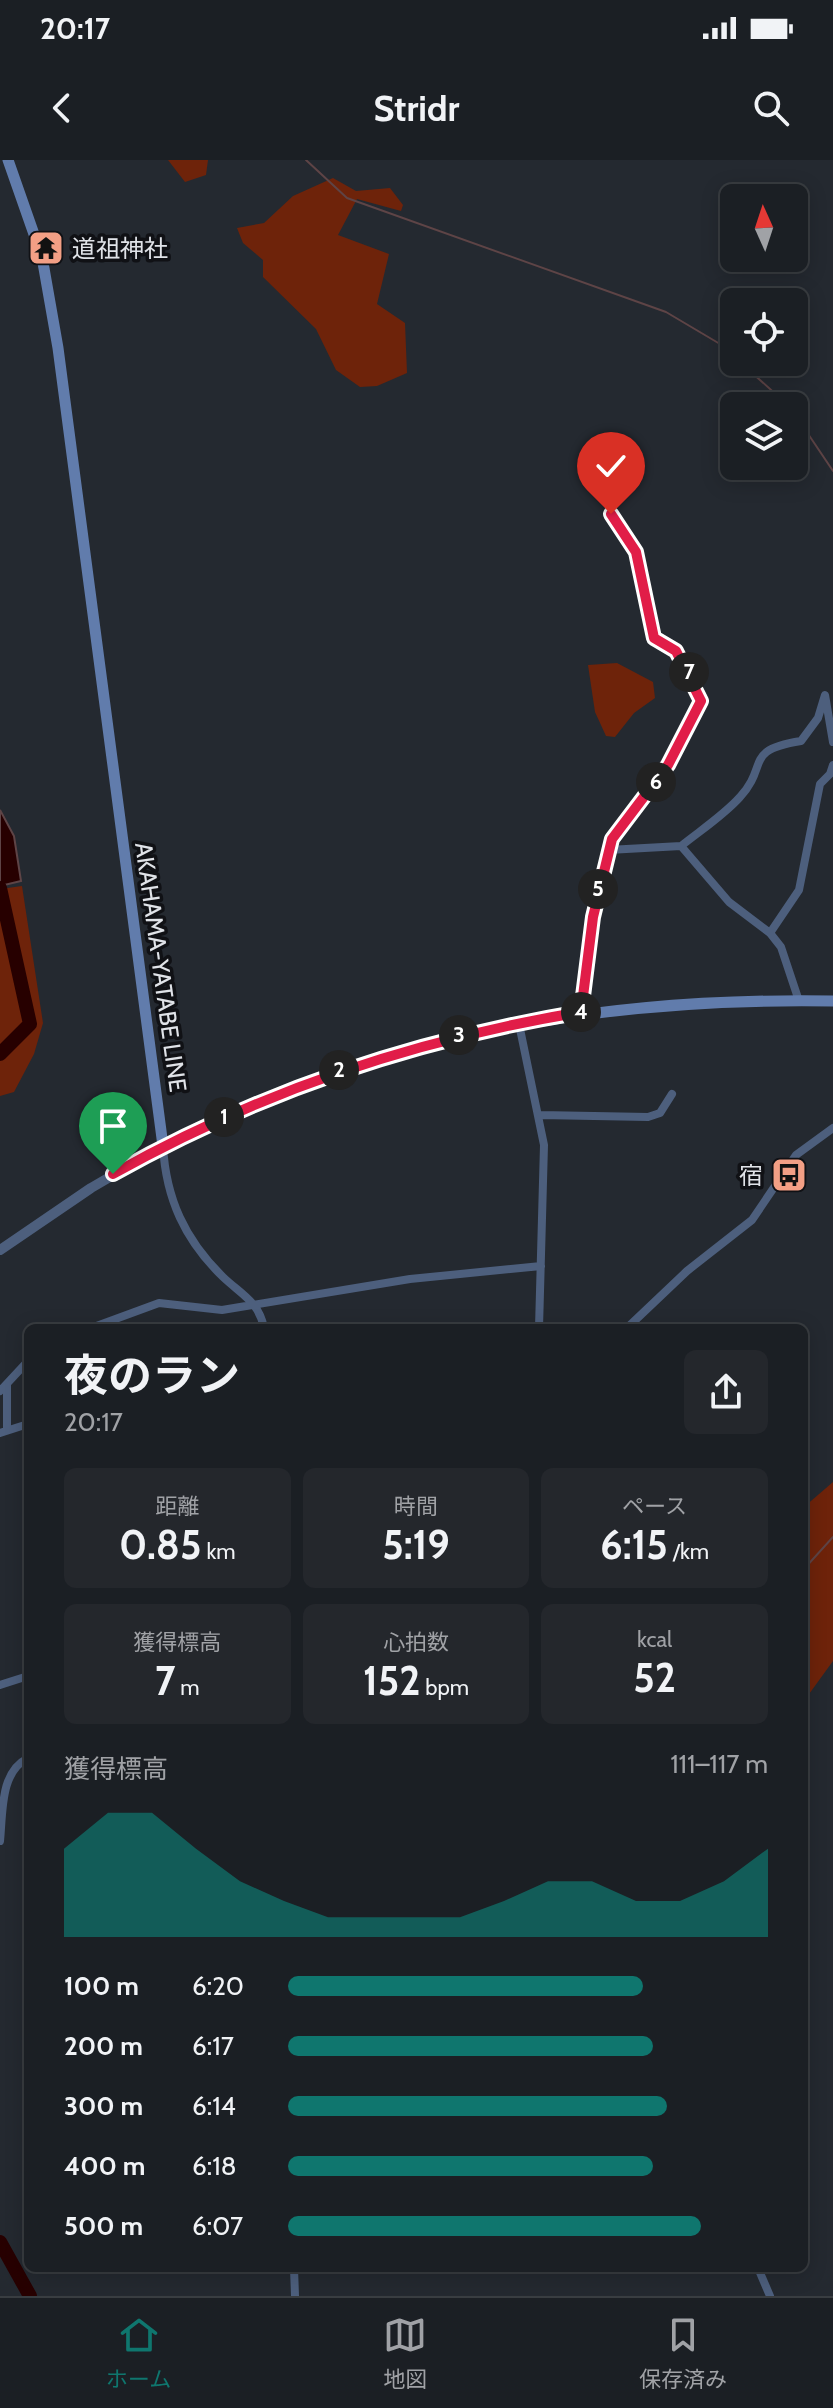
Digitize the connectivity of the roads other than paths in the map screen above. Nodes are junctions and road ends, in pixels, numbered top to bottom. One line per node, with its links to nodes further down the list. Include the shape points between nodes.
1 (8, 160): 15 (main road, AKAHAMA-YATABE LINE, via 39,245 58,348)
2 (611, 462): 6 (street, via 607,502 636,552 654,638 676,651 701,701 668,765 624,818)
3 (833, 742): 5 (street, via 825,695 801,741 769,749 740,798)
4 (833, 765): 7 (street, via 820,784 799,890)
5 (681, 846): 6 (street); 7 (street, via 729,902)
6 (608, 850): 10 (street)
7 (770, 933): 8 (street, via 786,955)
8 (799, 1001): 9 (main road); 10 (main road)
9 (833, 1001)
10 (581, 1012): 11 (main road)
11 (518, 1022): 13 (street); 15 (main road, via 362,1062)
12 (672, 1094): 13 (street, via 660,1113 648,1117)
13 (540, 1115): 17 (street)
14 (833, 1128): 22 (street, via 796,1155 752,1220)
15 (163, 1146): 16 (street); 18 (street, via 167,1185 188,1237)
16 (0, 1250)
17 (541, 1266): 18 (street, via 410,1279); 21 (street)
18 (258, 1306): 19 (street, via 222,1310 159,1303); 20 (street)
19 (102, 1324)
20 (263, 1324)
21 (539, 1324)
22 (631, 1324)
23 (24, 1365): 24 (street)
24 (7, 1384): 25 (street); 27 (street)
25 (0, 1391)
26 (24, 1425): 27 (street)
27 (4, 1432)
28 (24, 1677): 29 (street)
29 (0, 1685)
30 (24, 1761): 31 (street, via 11,1769 7,1781)
31 (0, 1841)
32 (294, 2272): 34 (street)
33 (760, 2272): 35 (street)
34 (295, 2296)
35 (770, 2296)

